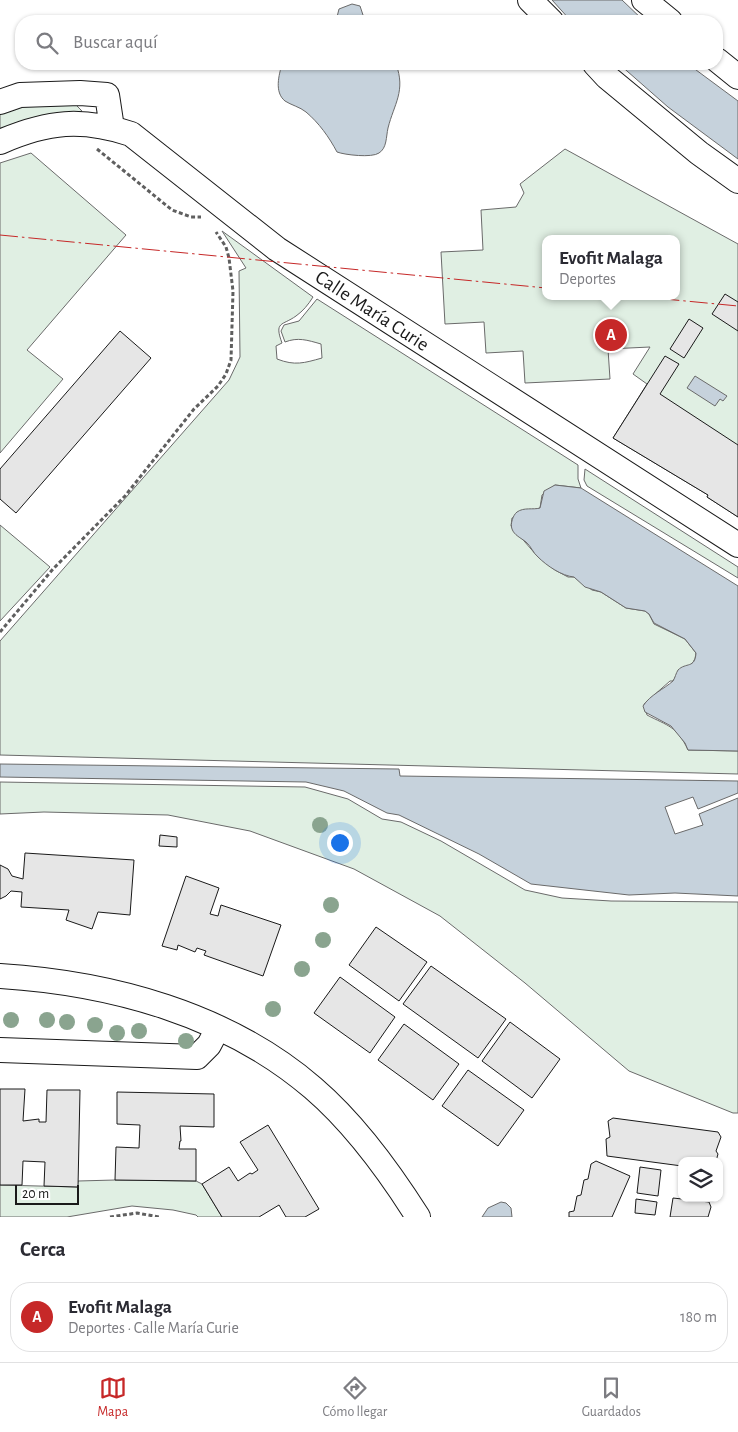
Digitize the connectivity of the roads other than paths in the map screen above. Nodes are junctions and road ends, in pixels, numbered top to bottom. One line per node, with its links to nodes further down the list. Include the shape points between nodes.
1 (530, 0): 3 (street)
2 (644, 0): 4 (street)
3 (545, 15)
4 (663, 15)
5 (723, 65): 7 (street)
6 (601, 70): 11 (street, via 699,153)
7 (738, 77)
8 (0, 102): 9 (street, via 20,95 80,93 107,96)
9 (112, 128): 10 (street, Calle María Curie, via 84,123 52,125); 12 (street, Calle María Curie, via 132,134 277,249)
10 (0, 142)
11 (738, 181)
12 (738, 545)
13 (0, 976): 14 (street, via 57,981 128,995)
14 (218, 1028): 15 (street, via 209,1045 197,1057); 16 (street, via 268,1055 313,1088 364,1139)
15 (0, 1050)
16 (418, 1217)

